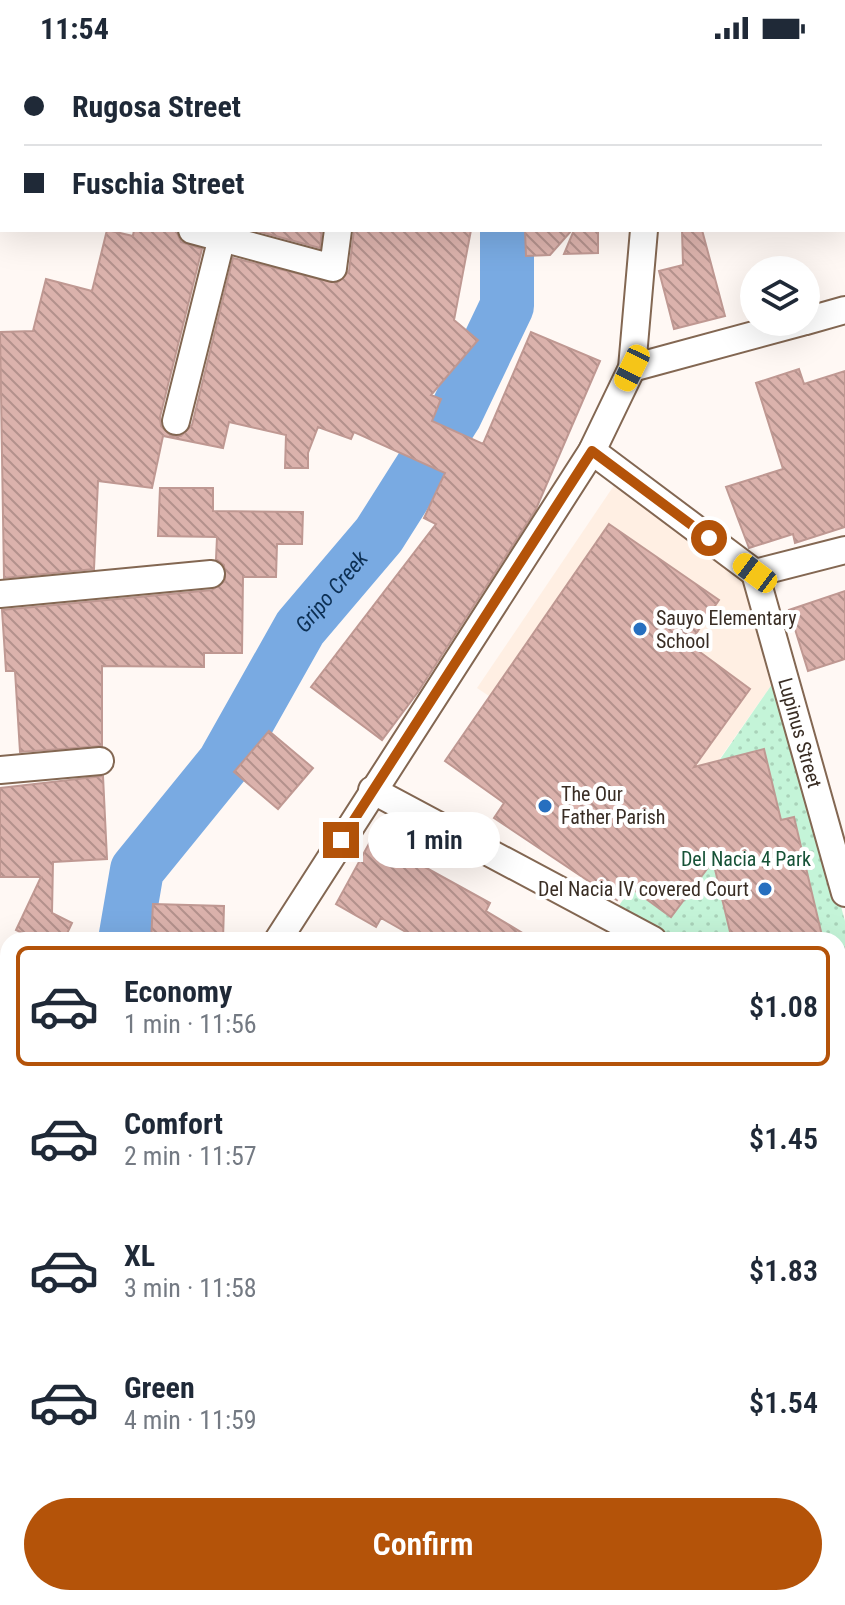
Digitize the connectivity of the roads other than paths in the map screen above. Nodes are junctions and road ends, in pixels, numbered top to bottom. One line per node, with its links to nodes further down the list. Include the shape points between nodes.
1 (201, 232): 4 (street)
2 (338, 232): 4 (street, via 333,268)
3 (644, 232): 8 (street)
4 (222, 237): 9 (street)
5 (845, 310): 6 (street)
6 (820, 317)
7 (752, 336): 8 (street)
8 (632, 368): 10 (street)
9 (176, 421)
10 (592, 451): 12 (street); 17 (street)
11 (845, 550): 12 (street)
12 (755, 573): 18 (street, Lupinus Street)
13 (211, 574): 14 (street)
14 (0, 594)
15 (100, 761): 16 (street)
16 (0, 770)
17 (372, 790): 19 (street); 20 (street)
18 (845, 893)
19 (283, 932)
20 (638, 932)

